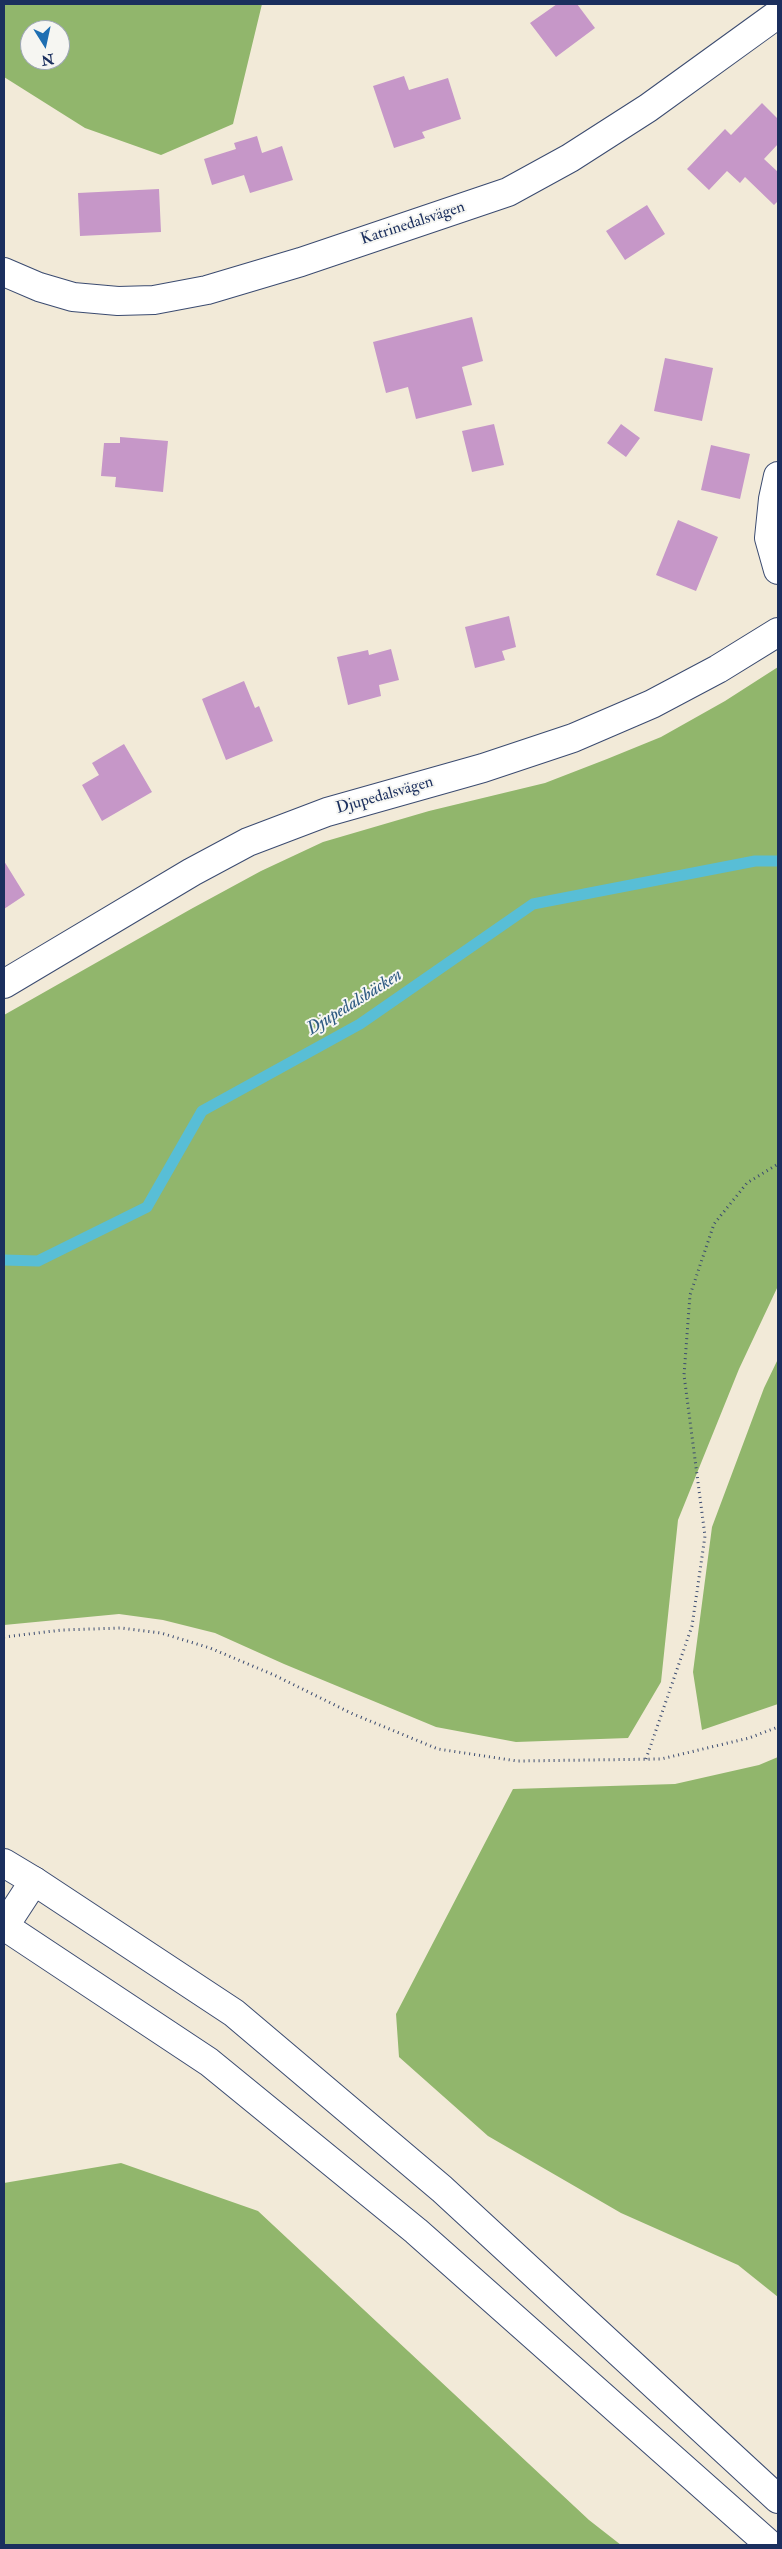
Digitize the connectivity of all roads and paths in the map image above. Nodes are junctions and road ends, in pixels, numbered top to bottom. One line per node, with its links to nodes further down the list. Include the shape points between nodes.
1 (778, 14): 2 (main road, Katrinedalsvägen, via 648,108 570,158 508,192 301,262 207,290 154,300 73,297)
2 (4, 272)
3 (778, 476): 4 (main road, via 769,538)
4 (778, 570)
5 (778, 632): 6 (main road, Djupedalsvägen, via 718,669 660,699 573,738 483,768 327,812 248,842)
6 (4, 984)
7 (778, 1164): 10 (path, via 748,1183 714,1224 690,1295 684,1375 705,1536 692,1626)
8 (4, 1637): 10 (path, via 62,1630 121,1628 161,1633 220,1652 353,1714 438,1749 517,1761)
9 (778, 1727): 10 (path, via 732,1742 661,1759)
10 (646, 1759)
11 (4, 1863): 12 (main road)
12 (34, 1881): 13 (main road); 15 (main road, via 234,2013 442,2189)
13 (4, 1927): 14 (main road); 16 (main road, via 209,2062 416,2231)
14 (4, 1936)
15 (778, 2499)
16 (770, 2545)

